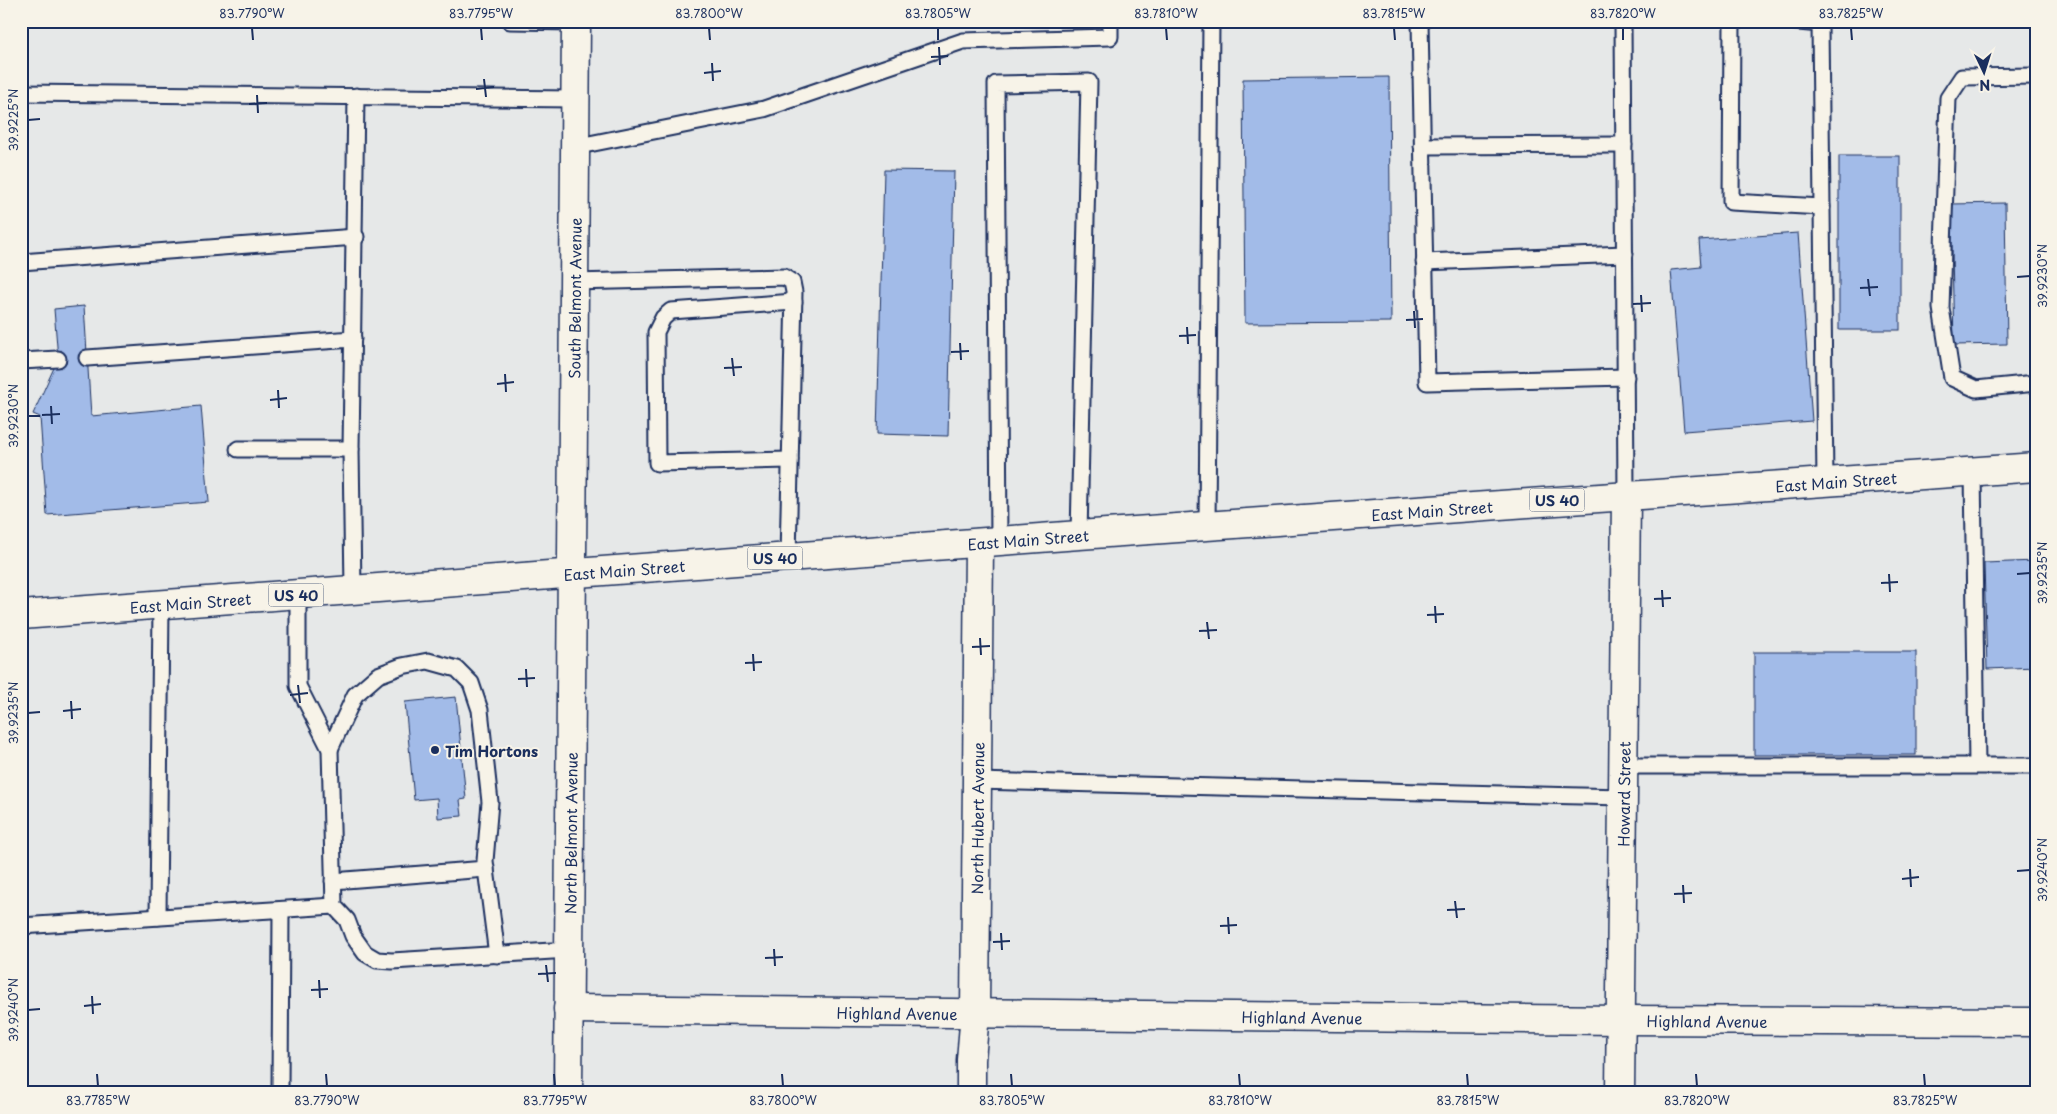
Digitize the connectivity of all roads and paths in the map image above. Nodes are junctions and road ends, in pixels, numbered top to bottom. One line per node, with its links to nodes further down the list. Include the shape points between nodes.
1 (510, 21): 8 (lane)
2 (1110, 21): 15 (lane, via 1110,37 963,41 764,109)
3 (1212, 21): 36 (lane)
4 (1420, 21): 14 (lane)
5 (1623, 21): 13 (lane)
6 (1732, 21): 16 (lane, via 1731,202)
7 (1788, 21): 16 (lane, via 1820,24)
8 (576, 22): 12 (street, South Belmont Avenue)
9 (2036, 76): 28 (lane, via 1962,77 1948,98 1941,308 1952,378 1976,389)
10 (21, 93): 11 (lane)
11 (356, 96): 12 (lane); 17 (lane)
12 (574, 99): 15 (street, South Belmont Avenue)
13 (1624, 145): 14 (lane); 18 (lane)
14 (1422, 146): 20 (lane)
15 (574, 147): 21 (street, South Belmont Avenue)
16 (1822, 207): 34 (lane)
17 (356, 237): 19 (lane); 23 (lane)
18 (1625, 254): 20 (lane); 27 (lane)
19 (21, 262)
20 (1424, 262): 27 (lane, via 1427,382)
21 (573, 282): 22 (lane, via 784,277 792,282); 40 (street, South Belmont Avenue)
22 (794, 302): 31 (lane); 31 (lane, via 672,311 663,318 656,332 657,463)
23 (353, 339): 24 (lane); 30 (lane)
24 (87, 358)
25 (58, 359): 26 (lane)
26 (21, 362)
27 (1626, 377): 35 (lane)
28 (2036, 383)
29 (238, 449): 30 (lane)
30 (351, 449): 41 (lane)
31 (790, 460): 39 (lane)
32 (2036, 467): 33 (street, East Main Street / US 40)
33 (1973, 471): 34 (street, East Main Street / US 40); 46 (lane)
34 (1825, 482): 35 (street, East Main Street / US 40)
35 (1626, 495): 36 (street, East Main Street / US 40); 47 (street, Howard Street)
36 (1207, 526): 37 (street, East Main Street / US 40)
37 (1079, 535): 38 (street, East Main Street / US 40); 38 (lane, via 1089,82 996,84)
38 (990, 542): 39 (street, East Main Street / US 40); 49 (street, North Hubert Avenue)
39 (788, 557): 40 (street, East Main Street / US 40)
40 (571, 574): 41 (street, East Main Street / US 40); 57 (street, North Belmont Avenue)
41 (353, 590): 42 (street, East Main Street / US 40)
42 (298, 594): 43 (street, East Main Street / US 40); 45 (lane, via 298,686)
43 (161, 605): 44 (street, East Main Street / US 40); 55 (lane)
44 (21, 616)
45 (330, 749): 51 (lane, via 355,695 378,676 402,666 428,661 457,669 471,683 480,710 490,802); 52 (lane)
46 (1977, 765): 47 (lane); 48 (lane)
47 (1624, 766): 50 (street, Howard Street)
48 (2036, 766)
49 (978, 781): 50 (lane); 60 (street, North Hubert Avenue)
50 (1623, 797): 61 (street, Howard Street)
51 (486, 869): 52 (lane); 58 (lane)
52 (333, 882): 53 (lane)
53 (334, 906): 54 (lane); 58 (lane, via 347,920 365,953 378,960)
54 (281, 910): 55 (lane); 63 (lane)
55 (158, 918): 56 (lane)
56 (21, 926)
57 (568, 950): 58 (lane); 59 (street, North Belmont Avenue)
58 (497, 955)
59 (568, 1009): 60 (street, Highland Avenue); 64 (street, North Belmont Avenue)
60 (975, 1013): 61 (street, Highland Avenue); 65 (street, North Hubert Avenue)
61 (1621, 1020): 62 (street, Highland Avenue); 66 (street, Howard Street)
62 (2036, 1022)
63 (280, 1093)
64 (568, 1093)
65 (971, 1093)
66 (1620, 1093)

